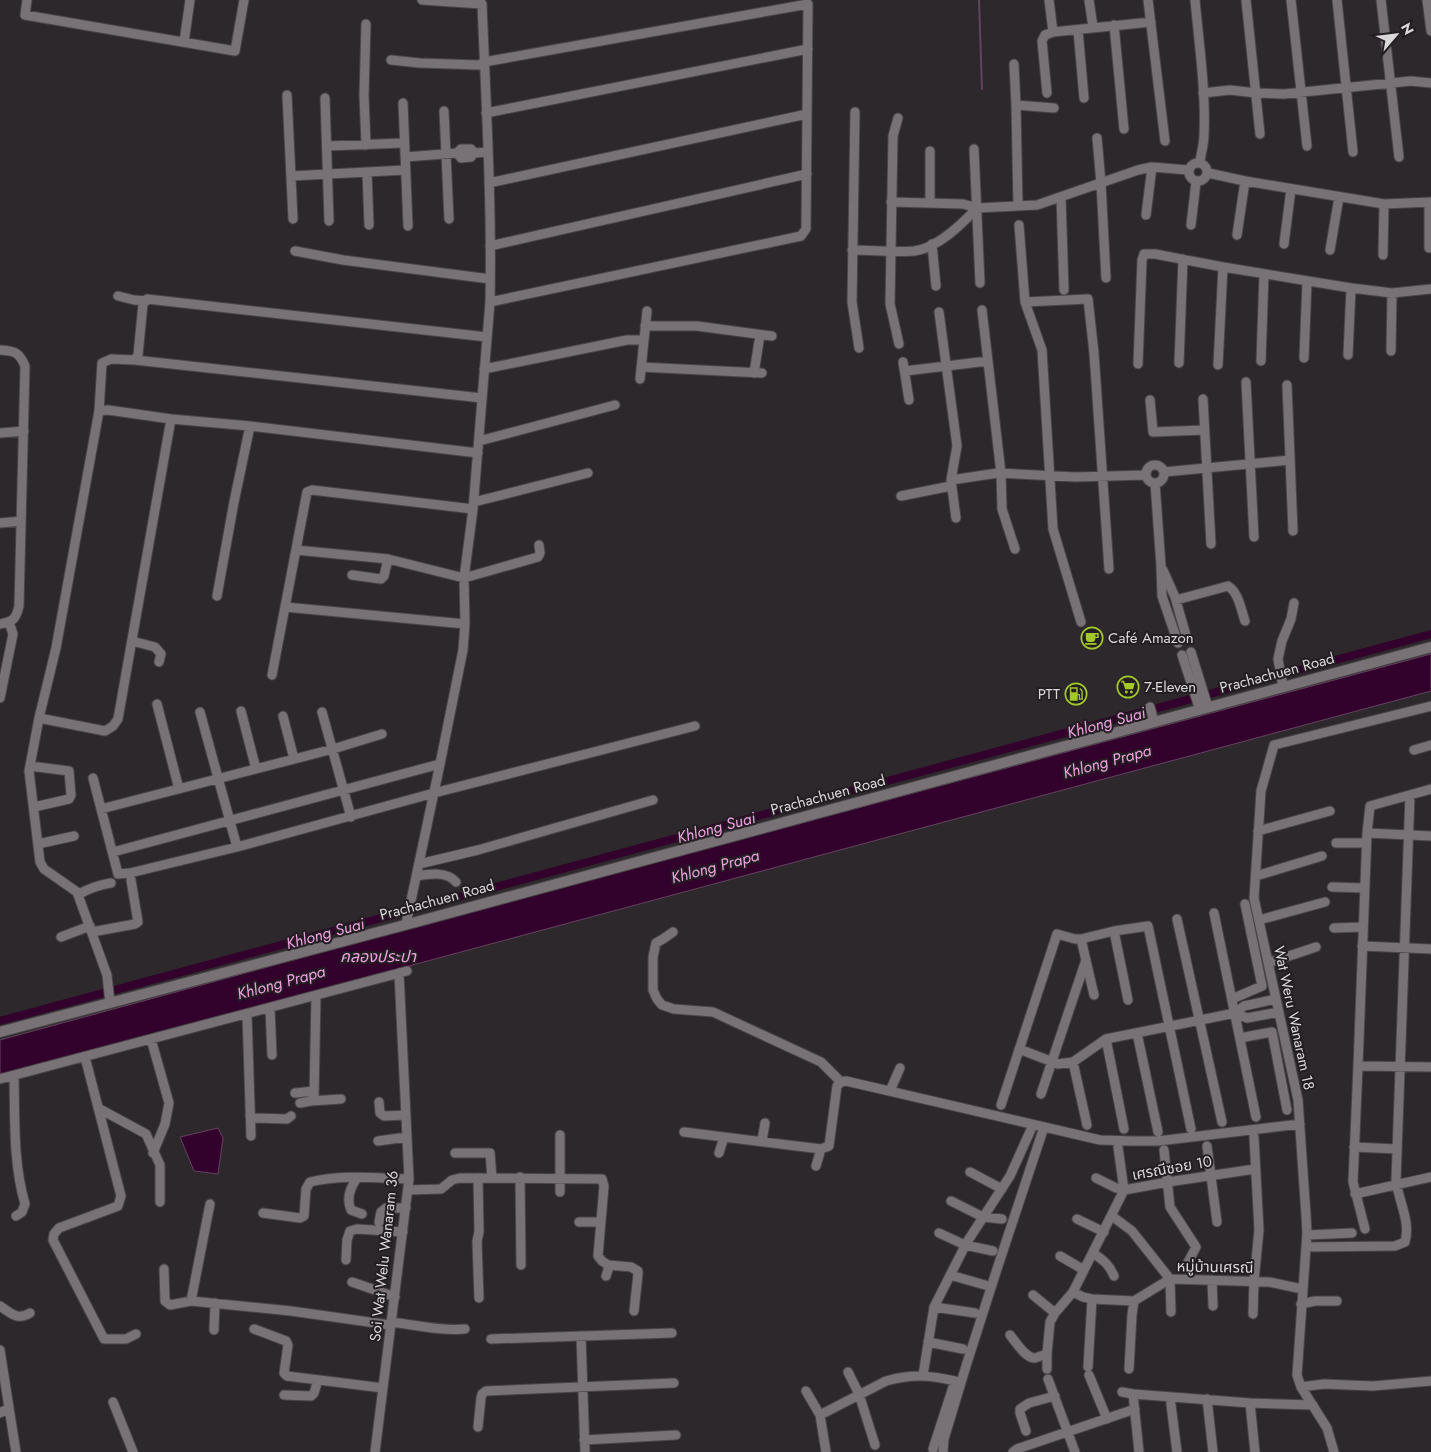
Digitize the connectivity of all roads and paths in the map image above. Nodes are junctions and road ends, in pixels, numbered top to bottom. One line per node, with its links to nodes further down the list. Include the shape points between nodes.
1 (27, 0): 22 (street, via 25,15)
2 (190, 0): 22 (street)
3 (244, 0): 22 (street, via 235,51)
4 (422, 0): 14 (street)
5 (1049, 0): 21 (street)
6 (1089, 0): 18 (street)
7 (1148, 0): 15 (street)
8 (1195, 0): 32 (street)
9 (1246, 0): 33 (street)
10 (1291, 0): 30 (street)
11 (1337, 0): 29 (street)
12 (1381, 0): 27 (street)
13 (1428, 0): 20 (street)
14 (453, 1): 25 (street, via 482,4)
15 (1151, 22): 17 (street); 48 (street)
16 (366, 24): 50 (street)
17 (1114, 25): 18 (street); 45 (street)
18 (1093, 28): 19 (street)
19 (1078, 30): 21 (street); 36 (street)
20 (1431, 31)
21 (1053, 32): 31 (street, via 1042,39)
22 (184, 42)
23 (808, 49): 25 (street, via 808,4); 42 (street); 43 (street)
24 (391, 60): 25 (street, via 472,65)
25 (484, 62): 42 (street)
26 (1014, 64): 38 (street)
27 (1391, 83): 28 (street); 29 (street); 59 (street)
28 (1431, 83)
29 (1346, 88): 30 (street); 56 (street)
30 (1301, 92): 33 (street); 52 (street)
31 (1047, 93)
32 (1203, 93): 33 (street, via 1230,90); 60 (street, via 1204,136)
33 (1256, 93): 46 (street)
34 (287, 95): 68 (street)
35 (326, 98): 51 (street)
36 (1084, 98)
37 (403, 103): 49 (street)
38 (1016, 105): 39 (street); 80 (street)
39 (1054, 108)
40 (444, 111): 57 (street)
41 (855, 112): 95 (street)
42 (486, 113): 55 (street)
43 (807, 114): 67 (street); 71 (street)
44 (898, 118): 76 (street, via 893,136)
45 (1124, 129)
46 (1260, 134)
47 (1097, 138): 72 (street)
48 (1165, 141)
49 (404, 143): 50 (street); 58 (street)
50 (366, 145): 51 (street)
51 (327, 146): 66 (street)
52 (1307, 146)
53 (974, 149): 81 (street)
54 (930, 151): 77 (street)
55 (488, 152): 57 (street, via 474,153 471,149); 71 (street)
56 (1353, 152)
57 (446, 154): 58 (street); 84 (street)
58 (405, 158): 62 (street)
59 (1399, 158)
60 (1200, 162): 63 (street, via 1192,164); 65 (street)
61 (1152, 167): 63 (street); 72 (street); 82 (street)
62 (406, 170): 64 (street); 89 (street)
63 (1188, 170): 70 (street, via 1190,178)
64 (367, 172): 66 (street); 86 (street)
65 (1208, 173): 69 (street); 70 (street, via 1204,180)
66 (328, 174): 68 (street); 85 (street)
67 (807, 174): 93 (street); 114 (street, via 806,229 801,236)
68 (291, 176): 83 (street)
69 (1246, 181): 73 (street); 90 (street)
70 (1196, 182): 87 (street)
71 (489, 183): 93 (street)
72 (1101, 183): 74 (street); 103 (street)
73 (1291, 189): 75 (street); 92 (street)
74 (1061, 197): 80 (street, via 1038,205); 110 (street)
75 (1339, 197): 79 (street); 97 (street)
76 (892, 202): 77 (street); 96 (street)
77 (930, 203): 81 (street)
78 (1430, 203): 79 (street); 94 (street)
79 (1384, 204): 99 (street)
80 (1018, 206): 81 (street)
81 (977, 208): 91 (street, via 954,232); 106 (street)
82 (1146, 215)
83 (293, 219)
84 (449, 219)
85 (329, 221)
86 (369, 224)
87 (1191, 224)
88 (1019, 225): 115 (street)
89 (408, 226)
90 (1237, 235)
91 (932, 244): 96 (street, via 916,251); 107 (street)
92 (1284, 244)
93 (490, 246): 104 (street)
94 (1429, 248)
95 (852, 250): 96 (street); 125 (street, via 852,302)
96 (891, 250): 124 (street, via 890,304)
97 (1330, 250)
98 (295, 251): 104 (street)
99 (1383, 255)
100 (1183, 259): 101 (street); 133 (street); 134 (street, via 1144,254)
101 (1222, 267): 102 (street); 135 (street)
102 (1264, 274): 105 (street); 132 (street)
103 (1106, 278)
104 (490, 279): 114 (street)
105 (1307, 281): 108 (street); 129 (street)
106 (980, 283)
107 (936, 286)
108 (1351, 288): 111 (street); 128 (street)
109 (1431, 289): 111 (street)
110 (1064, 290)
111 (1392, 293): 127 (street)
112 (118, 296): 113 (street)
113 (146, 301): 122 (street); 130 (street)
114 (490, 302): 122 (street)
115 (1024, 302): 162 (street, via 1042,350); 163 (street, via 1088,299)
116 (982, 310): 131 (street)
117 (647, 311): 119 (street)
118 (939, 312): 136 (street)
119 (645, 326): 120 (street, via 697,326); 123 (street)
120 (760, 335): 121 (street); 137 (street, via 758,373)
121 (772, 336)
122 (487, 337): 138 (street)
123 (644, 340): 137 (street); 138 (street, via 628,340)
124 (898, 344)
125 (859, 348)
126 (0, 350): 150 (street, via 11,350 20,355 26,366)
127 (1391, 351)
128 (1348, 355)
129 (1304, 358)
130 (135, 360): 142 (street); 147 (street, via 111,359 102,363)
131 (988, 361): 136 (street); 160 (street)
132 (1261, 361)
133 (1179, 362)
134 (1138, 364)
135 (1218, 365)
136 (946, 366): 144 (street, via 904,366); 164 (street, via 957,446)
137 (641, 367): 139 (street)
138 (484, 369): 142 (street)
139 (640, 379)
140 (1246, 382): 156 (street)
141 (1287, 385): 155 (street)
142 (482, 398): 153 (street)
143 (1203, 399): 151 (street)
144 (909, 400)
145 (1150, 400): 151 (street, via 1153,432)
146 (615, 405): 153 (street)
147 (99, 411): 148 (street); 207 (street, via 56,648)
148 (171, 418): 149 (street); 191 (street)
149 (250, 426): 154 (street); 182 (street)
150 (24, 430): 152 (street); 169 (street)
151 (1204, 430): 157 (street)
152 (0, 433)
153 (479, 442): 154 (street)
154 (478, 453): 167 (street)
155 (1290, 460): 156 (street); 171 (street)
156 (1250, 465): 157 (street); 172 (street)
157 (1206, 468): 158 (street); 173 (street)
158 (1164, 472): 161 (street, via 1158,465 1152,465); 165 (street, via 1163,478)
159 (588, 473): 167 (street)
160 (1001, 473): 162 (street); 164 (street); 175 (street, via 1002,509)
161 (1146, 475): 163 (street); 165 (street)
162 (1049, 476): 163 (street); 187 (street, via 1053,529)
163 (1101, 476): 179 (street)
164 (951, 483): 166 (street); 168 (street)
165 (1155, 483): 178 (street)
166 (901, 496)
167 (473, 505): 176 (street, via 312,490 307,492); 181 (street)
168 (956, 518)
169 (21, 521): 170 (street); 188 (street, via 19,606 17,616)
170 (0, 523)
171 (1293, 531)
172 (1254, 537)
173 (1211, 544)
174 (539, 545): 181 (street, via 538,557)
175 (1016, 549)
176 (296, 550): 177 (street); 185 (street)
177 (388, 559): 180 (street, via 381,579); 181 (street)
178 (1161, 566): 183 (street); 192 (street, via 1162,596)
179 (1109, 570)
180 (352, 575)
181 (464, 578): 189 (street)
182 (218, 596)
183 (1176, 600): 186 (street, via 1228,586 1236,594); 190 (street)
184 (1294, 603): 197 (street, via 1278,659)
185 (285, 607): 189 (street); 196 (street)
186 (1245, 621)
187 (1081, 622)
188 (4, 623): 198 (street, via 13,634)
189 (465, 624): 215 (street, via 463,650)
190 (1187, 639)
191 (132, 640): 195 (street, via 155,647 161,654); 207 (street, via 118,719 113,726 105,731)
192 (1178, 643)
193 (1431, 647): 197 (street, Prachachuen Road)
194 (1186, 654): 202 (street)
195 (159, 662)
196 (272, 675)
197 (1283, 687): 202 (street, Prachachuen Road)
198 (0, 698)
199 (157, 704): 220 (street)
200 (1431, 706): 231 (street, Wat Weru Wanaram 18, via 1274,745 1261,791)
201 (1150, 707): 208 (street)
202 (1204, 708): 208 (street, Prachachuen Road)
203 (241, 711): 217 (street)
204 (200, 712): 219 (street)
205 (322, 712): 212 (street)
206 (283, 716): 214 (street)
207 (39, 718): 216 (street)
208 (1154, 720): 255 (street, Prachachuen Road)
209 (695, 726): 223 (street)
210 (382, 734): 212 (street)
211 (1431, 746): 213 (street)
212 (333, 749): 214 (street); 222 (street)
213 (1414, 750)
214 (294, 759): 217 (street)
215 (440, 764): 222 (street); 223 (street)
216 (30, 766): 226 (street); 226 (street, via 69,771 69,799)
217 (256, 769): 219 (street)
218 (94, 778): 227 (street)
219 (219, 779): 220 (street); 230 (street)
220 (179, 789): 227 (street)
221 (1431, 789): 224 (street)
222 (344, 790): 229 (street); 230 (street)
223 (434, 793): 229 (street); 241 (street)
224 (1410, 795): 232 (street); 235 (street, via 1370,806)
225 (653, 800): 241 (street)
226 (34, 806): 237 (street)
227 (102, 809): 239 (street)
228 (1330, 811): 231 (street)
229 (351, 817): 238 (street)
230 (230, 821): 238 (street); 239 (street)
231 (1258, 830): 243 (street, Wat Weru Wanaram 18)
232 (1409, 835): 234 (street); 235 (street); 265 (street)
233 (74, 836): 237 (street)
234 (1431, 836)
235 (1366, 838): 236 (street); 248 (street)
236 (1336, 843)
237 (38, 844): 249 (street, via 44,869)
238 (236, 847): 239 (street, via 118,874)
239 (113, 852)
240 (1322, 856): 243 (street)
241 (419, 864): 242 (street)
242 (416, 876): 245 (street, via 441,875); 255 (street)
243 (1256, 876): 254 (street, Wat Weru Wanaram 18, via 1254,898)
244 (131, 880): 258 (street, via 138,922)
245 (456, 882)
246 (111, 883): 249 (street)
247 (1332, 887): 248 (street)
248 (1364, 888): 256 (street)
249 (78, 894): 258 (street)
250 (1325, 902): 254 (street)
251 (1245, 904): 271 (street, via 1262,986)
252 (1214, 913): 271 (street)
253 (1177, 919): 279 (street)
254 (1259, 920): 268 (street, Wat Weru Wanaram 18)
255 (411, 923): 274 (street, Prachachuen Road)
256 (1363, 927): 257 (street); 263 (street)
257 (1334, 928)
258 (91, 929): 261 (street); 274 (street, via 107,975)
259 (1114, 931): 262 (street); 273 (street); 280 (street, via 1148,926)
260 (673, 932): 297 (street, via 656,943 653,957 653,990 662,1005 713,1012 821,1062)
261 (60, 937)
262 (1081, 939): 267 (street); 286 (street, via 1057,934)
263 (1362, 946): 265 (street); 291 (street)
264 (1316, 947): 268 (street)
265 (1405, 948): 266 (street); 292 (street)
266 (1431, 949)
267 (1086, 960): 269 (street); 289 (street)
268 (1268, 963): 272 (street, Wat Weru Wanaram 18)
269 (1094, 995)
270 (316, 996): 275 (street); 298 (street); 309 (street, Soi Wat Welu Wanaram 36, via 403,972)
271 (1232, 999): 278 (street)
272 (1276, 999): 276 (street, Wat Weru Wanaram 18); 278 (street, via 1244,1006)
273 (1128, 1000)
274 (110, 1003): 281 (street, Prachachuen Road)
275 (270, 1008): 277 (street); 287 (street)
276 (1279, 1012): 278 (street, via 1247,1018); 314 (street, Wat Weru Wanaram 18)
277 (247, 1014): 284 (street); 310 (street)
278 (1235, 1014): 279 (street); 283 (street)
279 (1200, 1020): 280 (street); 313 (street)
280 (1169, 1027): 282 (street); 319 (street)
281 (0, 1032)
282 (1137, 1033): 285 (street); 321 (street)
283 (1240, 1038): 308 (street, via 1272,1032); 312 (street)
284 (151, 1040): 288 (street); 334 (street, via 169,1103 165,1124)
285 (1106, 1040): 290 (street); 318 (street)
286 (1020, 1049): 289 (street); 306 (street)
287 (272, 1055)
288 (85, 1057): 295 (street); 307 (street)
289 (1052, 1062): 290 (street); 301 (street)
290 (1073, 1062): 316 (street)
291 (1358, 1066): 292 (street); 330 (street)
292 (1401, 1066): 293 (street); 332 (street)
293 (1431, 1067)
294 (900, 1068): 299 (street)
295 (14, 1076): 296 (street); 362 (street, via 15,1145 26,1204)
296 (0, 1079)
297 (841, 1082): 299 (street); 331 (street, via 837,1086 829,1146)
298 (314, 1091): 300 (street); 303 (street)
299 (890, 1091): 315 (street)
300 (295, 1093)
301 (1041, 1094)
302 (341, 1098): 303 (street)
303 (311, 1101): 304 (street)
304 (300, 1102)
305 (379, 1102): 309 (street, via 380,1113 384,1116)
306 (1001, 1105)
307 (98, 1108): 334 (street, via 146,1134); 421 (street, via 121,1196 118,1206 59,1228 53,1240 104,1339 126,1339)
308 (1287, 1110)
309 (406, 1115): 324 (street, Soi Wat Welu Wanaram 36)
310 (250, 1116): 311 (street, via 278,1119); 323 (street)
311 (291, 1116)
312 (1256, 1117)
313 (1222, 1122)
314 (1300, 1124): 317 (street, via 1158,1141 1100,1140); 376 (street, Wat Weru Wanaram 18)
315 (1033, 1125): 317 (street); 351 (street)
316 (1087, 1125)
317 (1044, 1127): 463 (street)
318 (1124, 1129)
319 (1191, 1129)
320 (684, 1132): 325 (street)
321 (1158, 1132)
322 (560, 1135): 347 (street)
323 (251, 1136)
324 (407, 1137): 327 (street); 344 (street, Soi Wat Welu Wanaram 36)
325 (724, 1137): 331 (street, via 763,1132); 335 (street)
326 (1254, 1137): 338 (street)
327 (378, 1141)
328 (1207, 1146): 340 (street)
329 (1118, 1147): 353 (street)
330 (1354, 1147): 332 (street); 355 (street, via 1352,1182)
331 (821, 1149): 337 (street)
332 (1397, 1149): 350 (street)
333 (1164, 1150): 349 (street)
334 (153, 1152): 357 (street, via 160,1165)
335 (719, 1153)
336 (455, 1154): 346 (street, via 490,1153)
337 (816, 1166)
338 (1255, 1168): 340 (street, เศรณีซอย 10); 393 (street, via 1259,1230)
339 (970, 1172): 351 (street)
340 (1210, 1175): 349 (street, เศรณีซอย 10); 370 (street)
341 (520, 1177): 346 (street); 347 (street); 383 (street)
342 (1431, 1177): 350 (street)
343 (357, 1178): 344 (street); 360 (street, via 338,1177 310,1182 306,1189 304,1216 300,1218); 361 (street, via 350,1188 349,1204 351,1210)
344 (409, 1178): 352 (street, Soi Wat Welu Wanaram 36)
345 (478, 1178): 346 (street); 352 (street, via 452,1180 441,1189); 400 (street)
346 (492, 1178)
347 (560, 1178): 354 (street); 369 (street, via 602,1179)
348 (1096, 1178): 353 (street, เศรณีซอย 10)
349 (1168, 1182): 353 (street, เศรณีซอย 10); 385 (street, via 1170,1207 1196,1246)
350 (1397, 1184): 355 (street); 378 (street, via 1406,1229 1405,1242 1401,1245)
351 (1002, 1189): 364 (street)
352 (408, 1190): 359 (street, Soi Wat Welu Wanaram 36)
353 (1124, 1190): 363 (street)
354 (560, 1192)
355 (1355, 1194): 371 (street)
356 (951, 1201): 364 (street)
357 (160, 1202)
358 (210, 1204): 402 (street)
359 (406, 1208): 367 (street, via 386,1208); 372 (street, Soi Wat Welu Wanaram 36)
360 (263, 1213)
361 (362, 1214)
362 (16, 1216)
363 (1112, 1216): 373 (street); 391 (street, via 1132,1231)
364 (982, 1217): 365 (street); 377 (street)
365 (1002, 1219)
366 (1077, 1219): 373 (street)
367 (379, 1222)
368 (579, 1222): 369 (street)
369 (601, 1222): 384 (street, via 598,1256)
370 (1217, 1222)
371 (1365, 1229)
372 (403, 1232): 382 (street, via 350,1231); 399 (street, Soi Wat Welu Wanaram 36)
373 (1104, 1232): 380 (street)
374 (939, 1233): 377 (street)
375 (1352, 1233): 376 (street)
376 (1307, 1235): 378 (street, Wat Weru Wanaram 18)
377 (965, 1245): 379 (street); 388 (street)
378 (1306, 1247): 396 (street, Wat Weru Wanaram 18)
379 (993, 1252)
380 (1093, 1253): 387 (street); 390 (street, via 1110,1266)
381 (1060, 1256): 387 (street)
382 (346, 1260)
383 (521, 1265)
384 (608, 1265): 389 (street); 410 (street, via 631,1267 638,1271)
385 (1185, 1268)
386 (164, 1269): 402 (street, via 165,1301 170,1305)
387 (1084, 1270): 397 (street)
388 (950, 1275): 395 (street); 409 (street)
389 (606, 1276)
390 (1114, 1276)
391 (1170, 1279): 392 (street, หมู่บ้านเศรณี); 403 (street, หมู่บ้านเศรณี); 411 (street)
392 (1212, 1280): 393 (street, หมู่บ้านเศรณี); 408 (street)
393 (1254, 1281): 396 (street, หมู่บ้านเศรณี); 415 (street)
394 (352, 1282): 399 (street)
395 (985, 1285)
396 (1302, 1289): 406 (street, Wat Weru Wanaram 18)
397 (1073, 1292): 401 (street); 414 (street)
398 (1033, 1295): 414 (street)
399 (395, 1297): 416 (street, Soi Wat Welu Wanaram 36)
400 (478, 1298)
401 (1092, 1299): 403 (street); 456 (street, via 1088,1371)
402 (191, 1301): 405 (street)
403 (1134, 1301): 430 (street)
404 (1337, 1301): 406 (street)
405 (215, 1303): 416 (street); 419 (street)
406 (1301, 1304): 439 (street, Wat Weru Wanaram 18, via 1297,1375)
407 (0, 1306): 412 (street, via 16,1317)
408 (1213, 1306)
409 (934, 1307): 413 (street); 425 (street)
410 (634, 1311)
411 (1171, 1312)
412 (30, 1313)
413 (976, 1313)
414 (1055, 1313): 428 (street, via 1050,1322)
415 (1253, 1314)
416 (391, 1323): 418 (street); 440 (street, Soi Wat Welu Wanaram 36)
417 (254, 1329): 435 (street, via 286,1341 284,1373 287,1376)
418 (465, 1329)
419 (214, 1330)
420 (672, 1333): 423 (street)
421 (136, 1334)
422 (1010, 1335): 428 (street, via 1030,1357)
423 (581, 1336): 424 (street); 438 (street)
424 (491, 1339)
425 (928, 1342): 426 (street); 433 (street)
426 (963, 1349)
427 (0, 1350): 429 (street)
428 (1047, 1354): 431 (street)
429 (1, 1366): 452 (street)
430 (1129, 1368)
431 (1047, 1369)
432 (848, 1372): 443 (street)
433 (922, 1375): 443 (street, via 886,1381); 463 (street, via 955,1381)
434 (1048, 1379): 446 (street)
435 (318, 1380): 440 (street); 445 (street, via 310,1396)
436 (1431, 1381): 439 (street)
437 (674, 1383): 438 (street)
438 (583, 1386): 457 (street, via 486,1391 481,1398); 461 (street)
439 (1301, 1387): 451 (street, Wat Weru Wanaram 18)
440 (383, 1388): 466 (street, Soi Wat Welu Wanaram 36)
441 (806, 1391): 455 (street)
442 (1122, 1392): 444 (street)
443 (859, 1394): 455 (street); 462 (street)
444 (1134, 1394): 447 (street); 453 (street)
445 (284, 1395)
446 (1055, 1396): 458 (street, via 1020,1409); 459 (street)
447 (1170, 1397): 448 (street); 472 (street)
448 (1207, 1399): 450 (street); 473 (street)
449 (113, 1402): 465 (street)
450 (1250, 1403): 451 (street); 474 (street)
451 (1313, 1405): 475 (street, Wat Weru Wanaram 18, via 1327,1428)
452 (9, 1408): 454 (street); 464 (street)
453 (1135, 1409): 456 (street); 471 (street)
454 (0, 1413)
455 (820, 1415): 468 (street)
456 (1107, 1419): 459 (street)
457 (478, 1427)
458 (1026, 1431)
459 (1069, 1432): 469 (street); 470 (street)
460 (676, 1435): 461 (street)
461 (584, 1440): 467 (street)
462 (876, 1445)
463 (938, 1451)
464 (16, 1452)
465 (133, 1452)
466 (375, 1452)
467 (585, 1452)
468 (826, 1452)
469 (1013, 1452)
470 (1075, 1452)
471 (1139, 1452)
472 (1177, 1452)
473 (1213, 1452)
474 (1255, 1452)
475 (1334, 1452)

